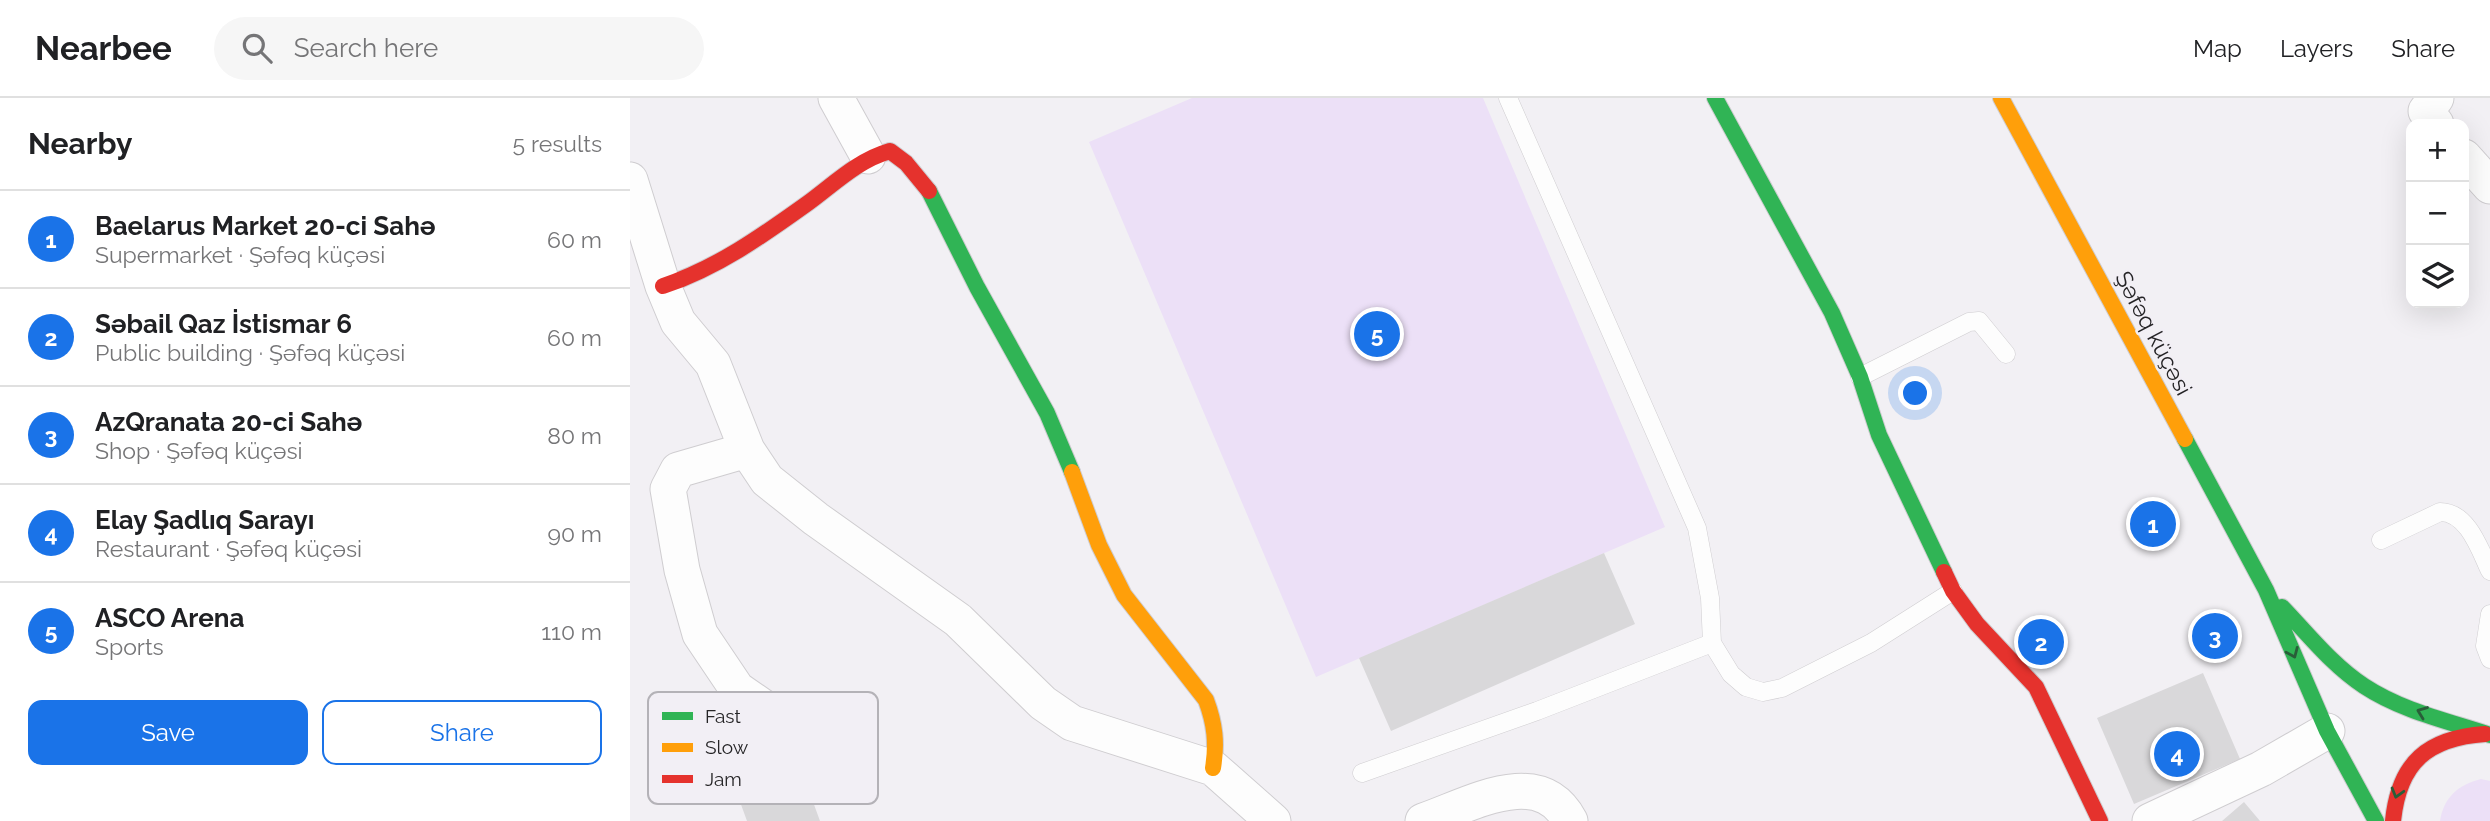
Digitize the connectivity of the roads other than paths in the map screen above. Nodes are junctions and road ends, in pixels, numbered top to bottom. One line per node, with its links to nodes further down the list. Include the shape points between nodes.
1 (836, 98): 7 (street)
2 (1508, 98): 20 (lane, via 1697,528 1710,598)
3 (1715, 98): 13 (street, via 1832,313)
4 (2001, 98): 17 (street, Şəfəq küçəsi)
5 (2436, 98): 6 (street, via 2426,111)
6 (2432, 119)
7 (868, 156): 11 (street, via 715,265); 25 (street, via 890,151 906,161 929,191 1047,414 1100,545 1133,610 1203,690 1218,749)
8 (2469, 163): 10 (street)
9 (630, 180): 11 (street)
10 (2490, 187)
11 (663, 286): 14 (street, via 678,322 713,364)
12 (2006, 354): 13 (lane, via 1979,321 1969,322)
13 (1860, 377): 18 (street, via 1879,435)
14 (747, 450): 22 (street, via 678,470 668,489 682,570 700,634); 25 (street, via 767,480 958,620 1043,703 1072,723)
15 (2381, 540): 16 (lane, via 2440,512 2450,513 2462,521)
16 (2490, 571)
17 (2266, 590): 23 (street, one-way to 23); 24 (street, one-way to 17, via 2406,706 2364,685)
18 (1953, 591): 20 (lane, via 1871,643 1782,688 1763,692 1746,687 1731,674); 31 (street, via 2036,687)
19 (2490, 614): 21 (lane, via 2485,646)
20 (1712, 643): 26 (lane)
21 (2490, 659)
22 (741, 692)
23 (2327, 731): 27 (street); 32 (street)
24 (2489, 733): 33 (street, one-way to 33, via 2451,737 2413,762 2400,781)
25 (1213, 768): 28 (street)
26 (1362, 773)
27 (2161, 819)
28 (1273, 821)
29 (1423, 821): 30 (street, via 1512,790 1542,792 1561,803)
30 (1570, 821)
31 (2101, 821)
32 (2376, 821)
33 (2393, 821)

